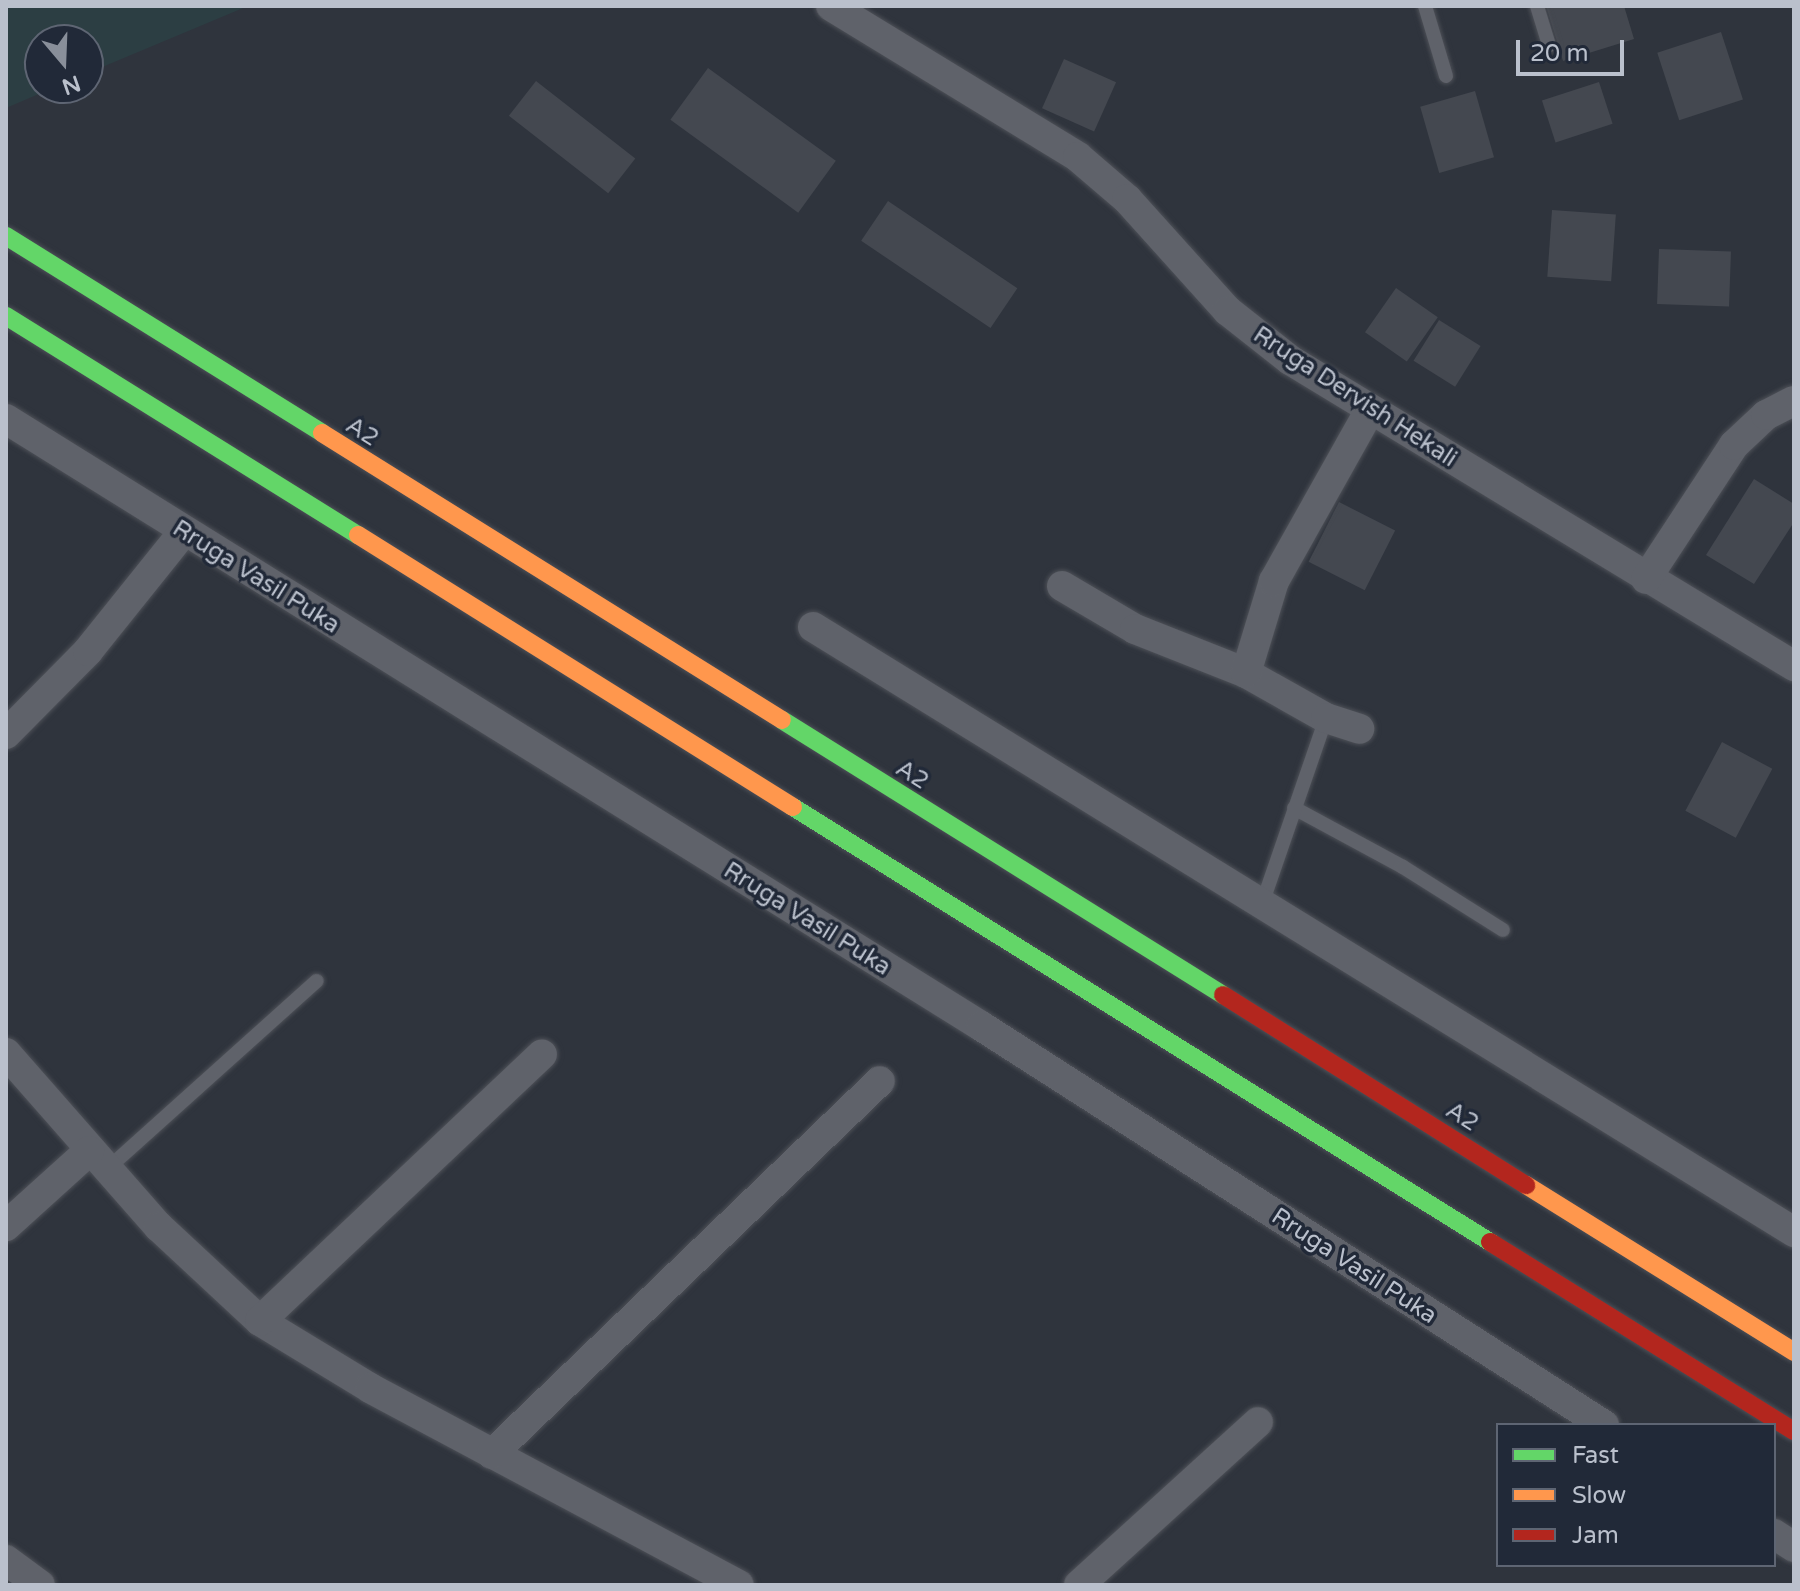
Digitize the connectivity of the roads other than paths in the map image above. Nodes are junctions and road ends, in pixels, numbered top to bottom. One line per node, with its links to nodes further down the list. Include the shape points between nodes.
1 (831, 6): 9 (street, Rruga Dervish Hekali, via 1078,157 1127,199 1228,311)
2 (1425, 6): 5 (lane)
3 (1537, 6): 4 (lane)
4 (1549, 45)
5 (1446, 76)
6 (6, 236): 31 (main road, A2)
7 (6, 316): 34 (main road)
8 (1794, 401): 12 (street, via 1766,415 1734,445)
9 (1369, 412): 12 (street, Rruga Dervish Hekali); 16 (street, via 1274,581)
10 (6, 419): 11 (street, Rruga Vasil Puka)
11 (184, 531): 19 (street, via 126,607); 33 (street, Rruga Vasil Puka, via 981,1026)
12 (1646, 579): 15 (street, Rruga Dervish Hekali)
13 (1062, 586): 16 (street, via 1135,629)
14 (813, 627): 21 (street)
15 (1794, 666)
16 (1246, 673): 17 (street)
17 (1326, 718): 18 (street); 20 (lane)
18 (1359, 729)
19 (6, 734)
20 (1294, 808): 21 (lane); 22 (lane)
21 (1262, 904): 29 (street)
22 (1503, 930)
23 (317, 981): 27 (lane)
24 (6, 1053): 27 (street)
25 (542, 1054): 30 (street)
26 (880, 1081): 35 (street)
27 (98, 1160): 28 (street); 30 (street)
28 (6, 1226)
29 (1794, 1232)
30 (260, 1321): 35 (street)
31 (1794, 1352)
32 (1258, 1422): 41 (street)
33 (1601, 1423)
34 (1794, 1431)
35 (492, 1454): 40 (street)
36 (1776, 1535): 37 (street)
37 (1794, 1547)
38 (6, 1560): 39 (street)
39 (40, 1585)
40 (739, 1585)
41 (1079, 1585)

